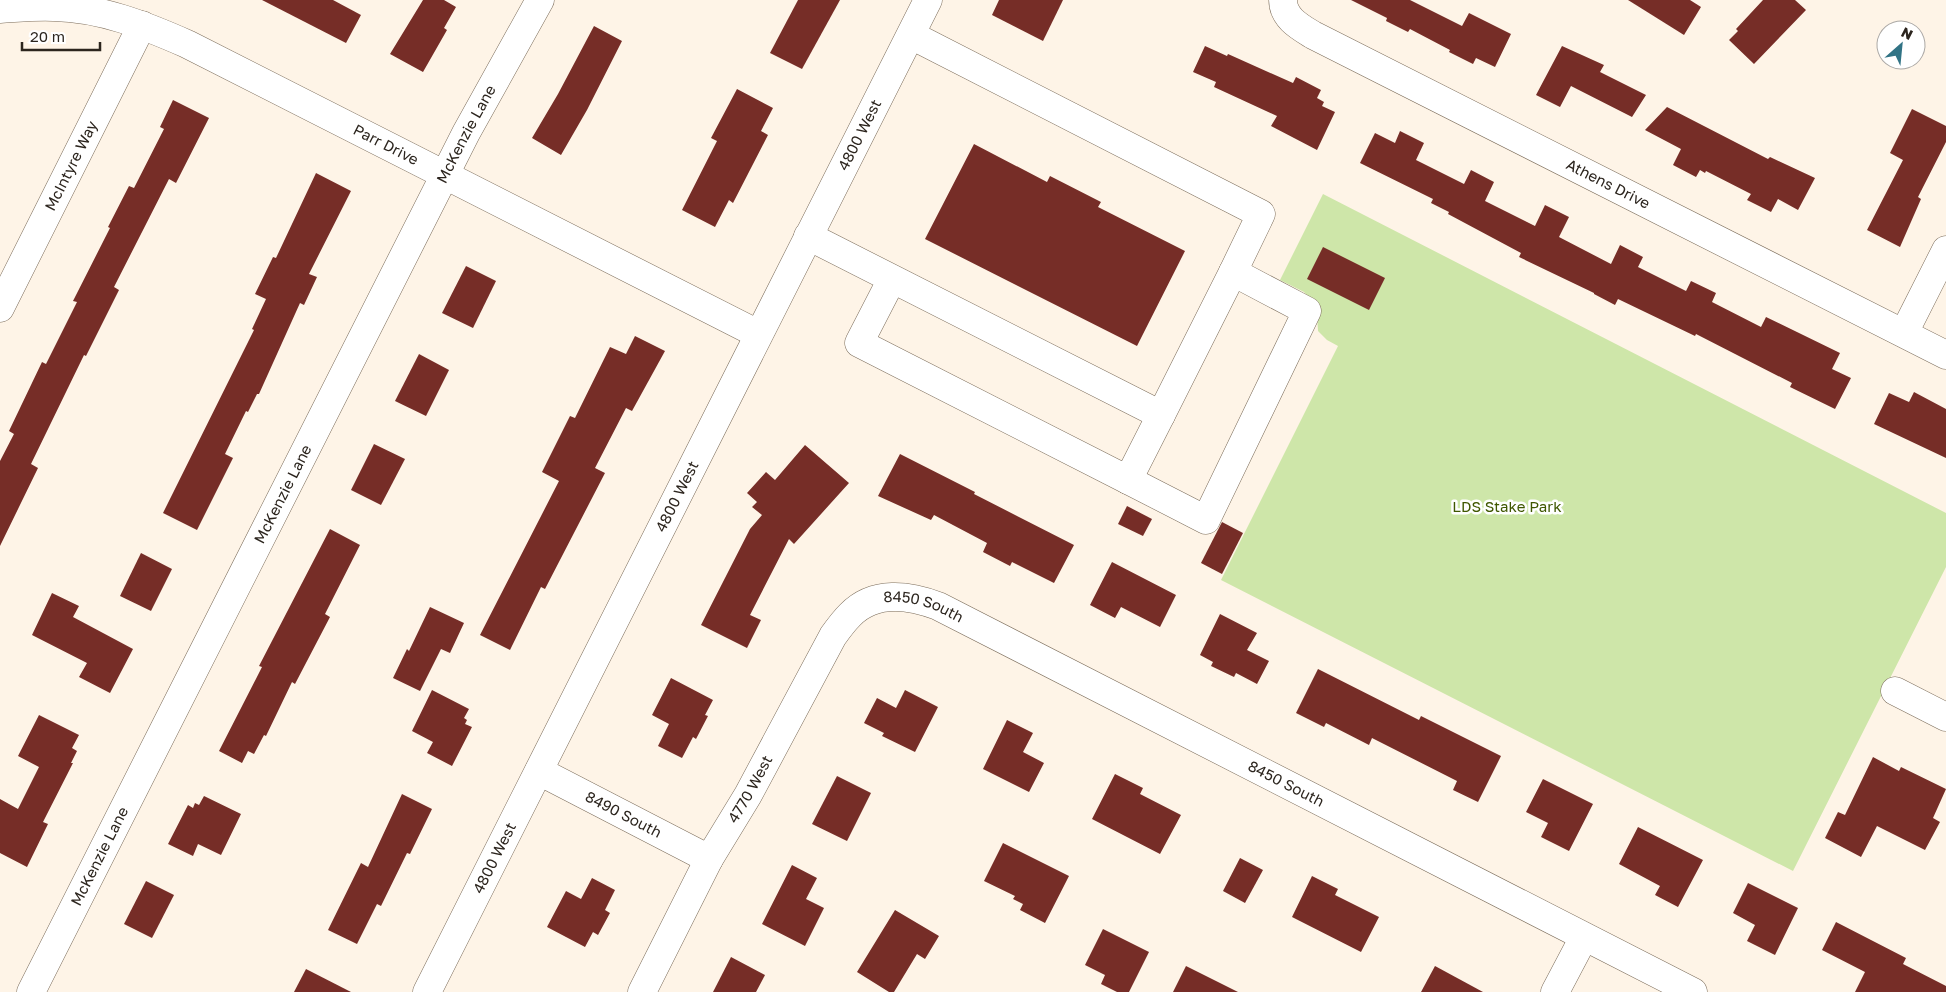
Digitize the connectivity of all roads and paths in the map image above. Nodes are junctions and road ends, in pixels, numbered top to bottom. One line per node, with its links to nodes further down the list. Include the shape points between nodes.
1 (540, 0): 7 (street, McKenzie Lane)
2 (928, 0): 6 (street, 4800 West)
3 (1283, 0): 13 (street, Athens Drive, via 1289,17 1314,35)
4 (0, 9): 5 (street, Parr Drive, via 54,7 92,11)
5 (142, 25): 7 (street, Parr Drive, via 186,44); 12 (street, McIntyre Way)
6 (911, 35): 8 (street, 4800 West); 10 (street, via 1261,214)
7 (444, 175): 14 (street, Parr Drive); 24 (street, McKenzie Lane)
8 (808, 236): 11 (street); 14 (street, 4800 West)
9 (1946, 250): 13 (street)
10 (1233, 272): 16 (street); 17 (street, via 1307,310 1206,520)
11 (892, 279): 16 (street); 17 (street, via 859,344)
12 (0, 308)
13 (1904, 333): 15 (street, Athens Drive)
14 (758, 334): 21 (street, 4800 West)
15 (1946, 355)
16 (1161, 415): 17 (street)
17 (1128, 480)
18 (874, 599): 22 (street, 4770 West, via 851,613 832,636 748,795); 23 (street, 8450 South, via 902,596 938,606)
19 (1895, 691): 20 (street)
20 (1946, 717)
21 (539, 771): 22 (street, 8490 South); 25 (street, 4800 West)
22 (709, 859): 26 (street, 4770 West)
23 (1584, 936): 27 (street); 28 (street, 8450 South)
24 (31, 992)
25 (427, 992)
26 (642, 992)
27 (1555, 992)
28 (1693, 992)

